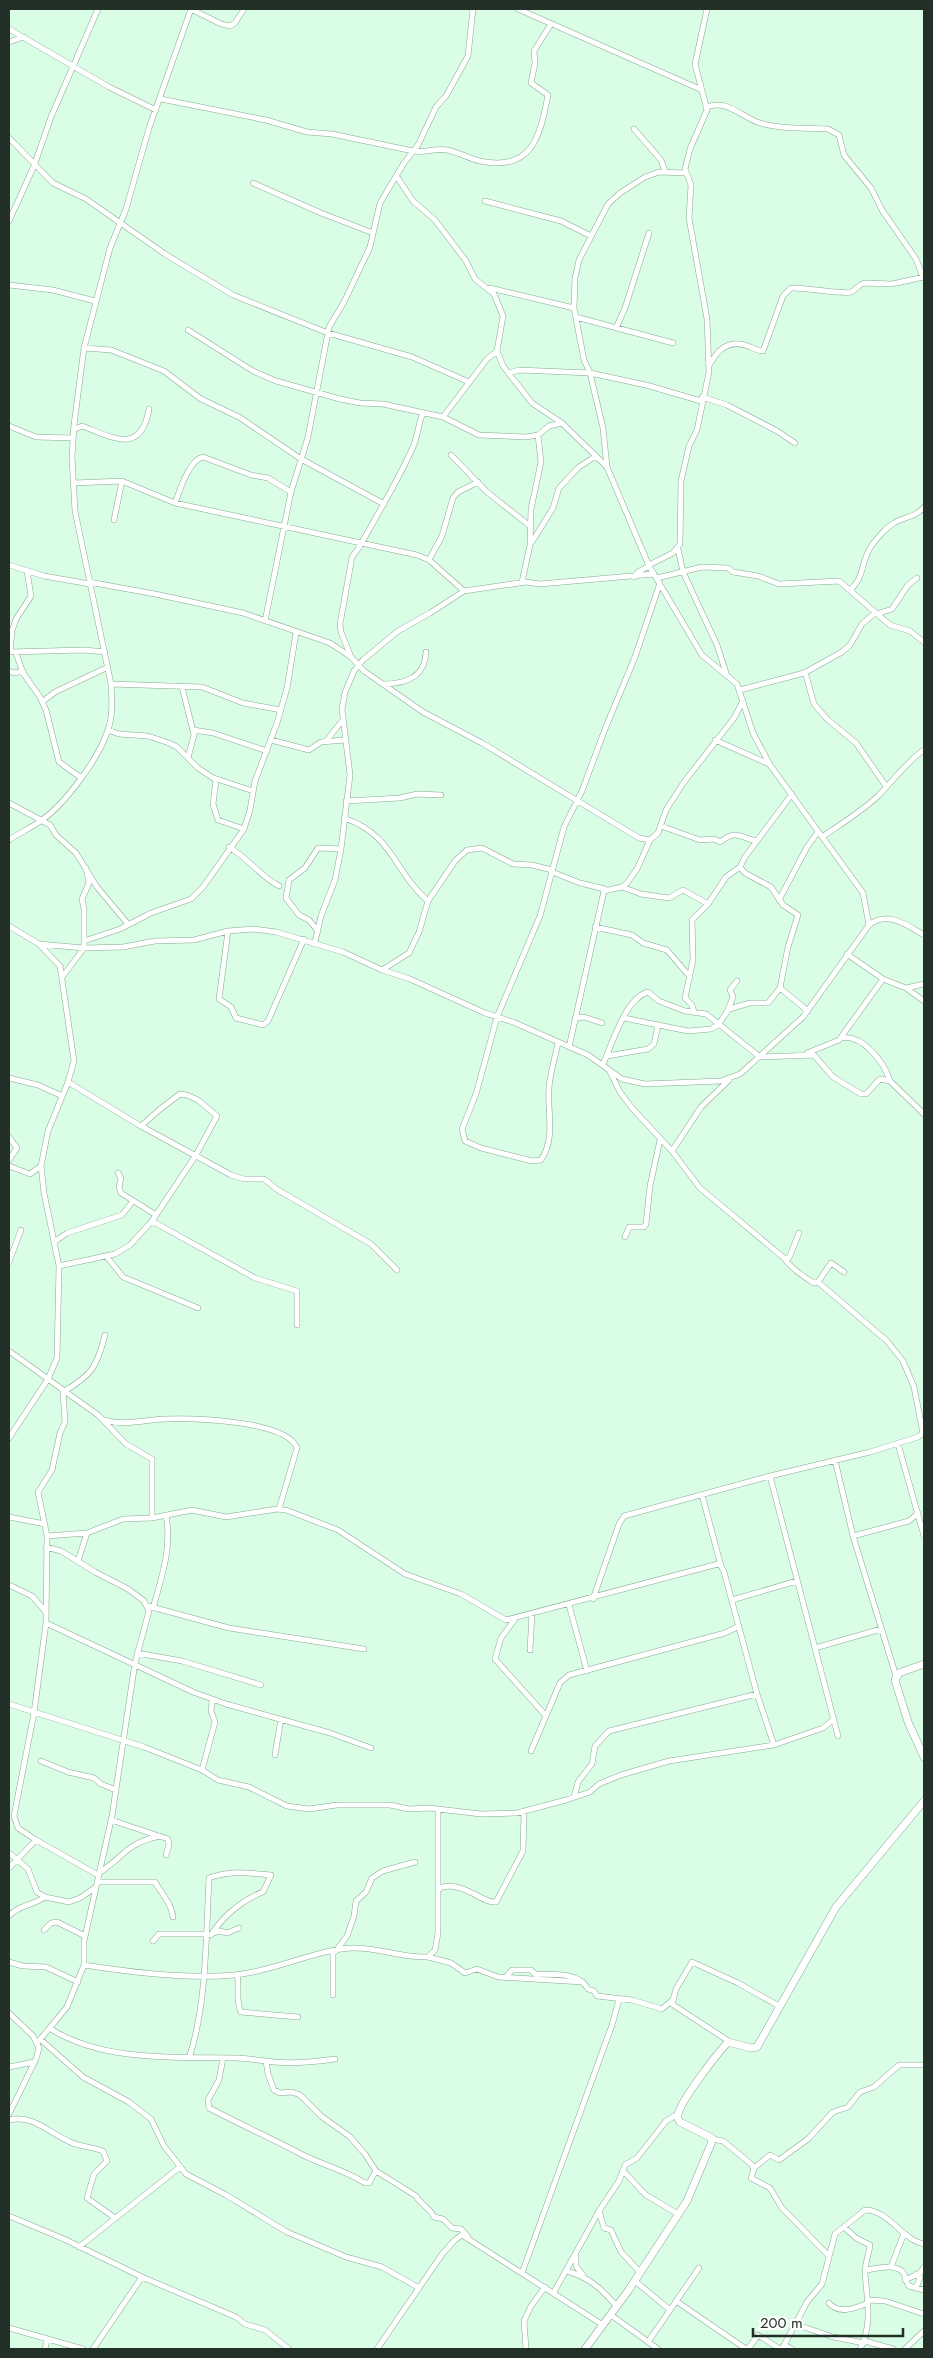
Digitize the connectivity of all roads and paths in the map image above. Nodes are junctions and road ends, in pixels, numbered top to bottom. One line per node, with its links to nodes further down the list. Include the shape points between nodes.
1 (98, 9): 11 (street)
2 (191, 9): 3 (street, via 230,26); 13 (street)
3 (244, 9)
4 (473, 9): 18 (street, via 468,56)
5 (518, 9): 7 (street)
6 (707, 9): 12 (street, via 695,64)
7 (551, 24): 12 (street); 18 (street, via 533,54 535,63 531,83 548,96 537,137 524,157 499,163 440,149)
8 (9, 29): 9 (street)
9 (24, 37): 10 (street); 11 (street)
10 (9, 42)
11 (74, 66): 15 (street); 19 (street)
12 (702, 90): 14 (street)
13 (161, 99): 15 (street); 18 (street, via 271,121 307,132)
14 (707, 107): 21 (street, via 688,155); 30 (street, via 716,104 760,123 835,132 841,139 844,155 871,188)
15 (156, 110): 26 (street)
16 (634, 129): 20 (street, via 661,160)
17 (9, 138): 19 (street)
18 (413, 151): 22 (street)
19 (34, 166): 25 (street); 26 (street, via 53,183 86,199)
20 (665, 171): 21 (street); 29 (street, via 645,177 620,193 608,204)
21 (686, 173): 42 (street, via 690,184 689,218 707,319)
22 (397, 177): 27 (street, via 380,203); 32 (street, via 435,220 475,279)
23 (253, 183): 27 (street)
24 (484, 201): 29 (street, via 561,221)
25 (9, 220)
26 (120, 222): 33 (street); 38 (street, via 233,295)
27 (373, 233): 38 (street, via 370,246)
28 (649, 233): 36 (street)
29 (591, 236): 34 (street, via 576,270)
30 (924, 277): 42 (street, via 892,284 864,283 846,293 791,288 783,296 763,351 742,344 728,345 718,350)
31 (9, 285): 33 (street, via 52,290)
32 (489, 288): 34 (street); 41 (street, via 503,316)
33 (96, 301): 40 (street)
34 (574, 308): 35 (street)
35 (576, 317): 36 (street); 44 (street)
36 (616, 328): 39 (street)
37 (188, 330): 46 (street, via 253,371)
38 (328, 333): 45 (street, via 412,356); 46 (street)
39 (673, 343)
40 (84, 348): 53 (street); 59 (street, via 111,350 164,371 201,399 240,417)
41 (497, 351): 43 (street); 45 (street)
42 (709, 366): 47 (street)
43 (509, 373): 44 (street, via 519,370); 51 (street, via 532,403)
44 (590, 374): 47 (street, via 646,384); 60 (street, via 603,428)
45 (470, 382): 50 (street)
46 (317, 393): 49 (street); 59 (street)
47 (701, 399): 56 (street, via 727,405); 73 (street, via 697,430 690,442 681,481)
48 (149, 409): 53 (street, via 144,428 128,440 117,440 82,426)
49 (423, 413): 50 (street); 66 (street, via 415,444)
50 (443, 417): 54 (street, via 479,435 518,438)
51 (562, 423): 54 (street, via 549,426); 58 (street)
52 (9, 426): 55 (street, via 36,437)
53 (73, 430): 55 (street)
54 (538, 435): 70 (street, via 541,462)
55 (73, 438): 63 (street)
56 (795, 444)
57 (451, 455): 62 (street)
58 (596, 456): 60 (street); 72 (street, via 576,469 558,488 553,508)
59 (301, 459): 64 (street); 66 (street)
60 (607, 467): 76 (street)
61 (122, 481): 63 (street); 65 (street); 68 (street)
62 (478, 482): 70 (street); 74 (street, via 453,498 442,536)
63 (74, 483): 83 (street, via 75,511)
64 (291, 492): 65 (street, via 268,478 204,457 185,478); 69 (street)
65 (175, 503): 69 (street)
66 (384, 504): 71 (street)
67 (924, 507): 84 (street, via 913,517 892,524 873,543 859,580)
68 (114, 520)
69 (285, 526): 71 (street); 87 (street)
70 (530, 526): 72 (street)
71 (362, 542): 74 (street); 93 (street, via 352,555 341,614 341,632)
72 (530, 545): 82 (street)
73 (678, 549): 76 (street); 78 (street)
74 (429, 560): 85 (street)
75 (9, 565): 77 (street)
76 (649, 566): 79 (street); 80 (street)
77 (27, 571): 83 (street); 90 (street, via 31,596 16,619 12,631)
78 (683, 572): 80 (street); 84 (street, via 695,567 726,568 786,585 835,580); 99 (street, via 717,645)
79 (634, 577): 80 (street); 82 (street, via 540,584)
80 (657, 578): 99 (street, via 702,655); 125 (street, via 635,657)
81 (917, 578): 86 (street, via 908,585 892,609)
82 (522, 582): 85 (street)
83 (90, 583): 87 (street, via 243,613); 91 (street)
84 (850, 590): 86 (street)
85 (464, 591): 94 (street, via 398,631)
86 (876, 613): 89 (street, via 893,628 910,631); 98 (street, via 862,624 846,650)
87 (265, 621): 88 (street)
88 (296, 633): 93 (street, via 330,643); 106 (street)
89 (924, 642)
90 (12, 652): 91 (street); 97 (street)
91 (105, 652): 95 (street)
92 (426, 652): 101 (street, via 424,666 413,679)
93 (351, 657): 94 (street)
94 (357, 666): 101 (street); 107 (street, via 345,692)
95 (108, 667): 100 (street); 105 (street, via 55,692)
96 (9, 671): 97 (street)
97 (23, 672): 105 (street)
98 (805, 672): 103 (street); 120 (street, via 814,704 856,743)
99 (727, 676): 103 (street)
100 (112, 684): 102 (street); 108 (street)
101 (383, 684): 125 (street, via 423,712 462,731)
102 (182, 687): 106 (street, via 202,687 243,703); 109 (street)
103 (740, 690): 104 (street)
104 (743, 701): 112 (street, via 734,718); 117 (street, via 753,733)
105 (42, 702): 118 (street, via 59,762)
106 (281, 710): 110 (street)
107 (342, 721): 111 (street); 113 (street)
108 (108, 730): 116 (street, via 157,738 173,744); 118 (street)
109 (193, 730): 115 (street, via 213,733); 116 (street)
110 (272, 740): 113 (street, via 309,750); 115 (street)
111 (345, 740): 113 (street); 124 (street, via 350,775)
112 (715, 740): 117 (street); 129 (street, via 666,810)
113 (326, 741)
114 (924, 750): 120 (street)
115 (267, 751): 121 (street)
116 (188, 758): 119 (street)
117 (770, 765): 122 (street)
118 (80, 777): 128 (street)
119 (214, 778): 121 (street); 130 (street, via 216,818)
120 (886, 786): 132 (street, via 863,809)
121 (253, 791): 130 (street)
122 (792, 794): 131 (street); 135 (street)
123 (441, 795): 124 (street, via 417,794)
124 (346, 801): 127 (street)
125 (577, 802): 134 (street, via 639,838); 140 (street, via 564,827)
126 (9, 803): 128 (street)
127 (344, 818): 137 (street); 145 (street, via 374,833 412,885)
128 (43, 820): 133 (street); 138 (street)
129 (660, 826): 134 (street); 135 (street, via 700,840 720,842 726,836 738,834)
130 (244, 829): 136 (street)
131 (818, 832): 132 (street); 144 (street)
132 (822, 837): 148 (street, via 863,894)
133 (9, 840)
134 (650, 840): 142 (street, via 637,869)
135 (756, 841): 139 (street)
136 (229, 847): 141 (street, via 245,857 267,880); 147 (street, via 191,899)
137 (341, 849): 152 (street, via 335,880); 152 (street, via 318,848 305,868 289,881 286,898)
138 (85, 865): 147 (street); 155 (street, via 88,883 82,899)
139 (740, 867): 144 (street, via 771,887); 146 (street, via 722,882)
140 (552, 871): 143 (street); 145 (street, via 514,864 482,848 467,850 455,861); 172 (street, via 540,916)
141 (279, 886)
142 (622, 887): 143 (street); 146 (street, via 668,898 684,890)
143 (605, 889): 150 (street)
144 (779, 900): 166 (street, via 785,908 798,914)
145 (428, 901): 160 (street, via 409,953)
146 (708, 904): 162 (street, via 692,920)
147 (128, 924): 155 (street)
148 (869, 925): 153 (street, via 880,918 895,919); 159 (street)
149 (9, 926): 157 (street)
150 (595, 927): 162 (street, via 632,935 643,943 667,950); 173 (street)
151 (228, 931): 154 (street, via 262,930); 154 (street, via 218,999 231,1007 236,1018 263,1026); 158 (street, via 183,942 155,941 123,947)
152 (318, 931): 156 (street)
153 (924, 935)
154 (304, 939): 156 (street)
155 (84, 941): 158 (street)
156 (315, 942): 160 (street)
157 (39, 944): 158 (street); 161 (street, via 57,963)
158 (84, 948): 161 (street)
159 (847, 954): 163 (street); 170 (street)
160 (382, 970): 172 (street)
161 (63, 976): 188 (street, via 73,1051 73,1068)
162 (690, 977): 171 (street, via 685,998)
163 (883, 979): 167 (street); 178 (street)
164 (737, 981): 169 (street, via 730,990 733,997)
165 (924, 984): 167 (street)
166 (780, 988): 169 (street, via 768,1003 750,1003); 170 (street)
167 (906, 988): 168 (street)
168 (924, 1001)
169 (729, 1010): 177 (street)
170 (808, 1011): 183 (street)
171 (694, 1012): 174 (street, via 658,1000 648,992); 177 (street, via 706,1014)
172 (497, 1017): 179 (street); 179 (street, via 488,1055 461,1131 465,1141 471,1144 532,1161 542,1159 550,1128 549,1086)
173 (575, 1018): 175 (street); 180 (street)
174 (624, 1018): 176 (street); 182 (street)
175 (602, 1023)
176 (658, 1025): 177 (street, via 690,1032); 182 (street, via 654,1044 648,1049)
177 (718, 1025): 183 (street)
178 (840, 1038): 181 (street); 187 (street, via 852,1038 863,1044 882,1064)
179 (558, 1043): 180 (street)
180 (569, 1047): 184 (street)
181 (807, 1053): 183 (street); 187 (street, via 814,1055 833,1076 861,1094 866,1094 880,1079)
182 (607, 1056): 184 (street)
183 (760, 1057): 186 (street)
184 (605, 1066): 186 (street, via 622,1079 633,1082); 193 (street, via 626,1101)
185 (9, 1078): 189 (street, via 38,1085)
186 (731, 1079): 194 (street, via 701,1107)
187 (890, 1081): 190 (street)
188 (68, 1082): 189 (street); 191 (street)
189 (62, 1096): 198 (street, via 48,1131)
190 (924, 1114)
191 (141, 1126): 195 (street); 195 (street, via 180,1094 187,1094 216,1112 217,1116)
192 (9, 1137): 196 (street, via 17,1148)
193 (660, 1140): 194 (street); 205 (street, via 646,1224 644,1227 628,1227)
194 (672, 1151): 208 (street, via 700,1188)
195 (196, 1155): 201 (street); 211 (street, via 237,1178 264,1179 371,1244)
196 (9, 1160)
197 (9, 1166): 198 (street, via 30,1174)
198 (42, 1166): 206 (street)
199 (118, 1173): 200 (street, via 120,1192)
200 (133, 1201): 201 (street); 206 (street, via 122,1215 67,1233)
201 (156, 1215): 202 (street)
202 (152, 1221): 207 (street, via 130,1244); 215 (street, via 255,1278 297,1291)
203 (21, 1230): 209 (street)
204 (799, 1233): 208 (street, via 790,1256)
205 (625, 1237)
206 (54, 1242): 210 (street)
207 (107, 1257): 210 (street); 214 (street, via 123,1277)
208 (784, 1258): 213 (street, via 790,1267)
209 (9, 1262)
210 (59, 1266): 218 (street, via 59,1341 57,1358)
211 (397, 1270)
212 (844, 1272): 213 (street, via 831,1263)
213 (818, 1282): 222 (street, via 886,1341 908,1369 923,1432)
214 (198, 1308)
215 (297, 1325)
216 (105, 1335): 219 (street, via 96,1364 84,1380)
217 (9, 1351): 218 (street)
218 (48, 1379): 219 (street); 221 (street)
219 (63, 1392): 220 (street); 231 (street, via 65,1422 50,1474 38,1492)
220 (104, 1420): 226 (street, via 118,1424 164,1419 206,1420 246,1424 284,1434 297,1448); 230 (street, via 126,1444 152,1461)
221 (9, 1438)
222 (898, 1444): 223 (street); 227 (street)
223 (835, 1460): 224 (street); 234 (street)
224 (770, 1476): 225 (street); 239 (street)
225 (702, 1495): 238 (street); 241 (street, via 622,1518)
226 (279, 1509): 228 (street, via 226,1517 197,1510); 247 (street, via 338,1530 394,1568 461,1594 503,1619)
227 (918, 1513): 234 (street, via 908,1521); 235 (street)
228 (166, 1515): 230 (street); 244 (street, via 170,1538 163,1575)
229 (9, 1517): 231 (street)
230 (152, 1518): 232 (street, via 123,1519)
231 (45, 1524): 233 (street)
232 (87, 1533): 233 (street); 237 (street)
233 (46, 1536): 236 (street)
234 (853, 1536): 250 (street)
235 (924, 1536)
236 (46, 1547): 237 (street); 245 (street)
237 (78, 1561): 244 (street, via 128,1589)
238 (722, 1566): 241 (street, via 709,1565); 242 (street)
239 (797, 1581): 242 (street); 251 (street)
240 (9, 1585): 245 (street, via 32,1596)
241 (593, 1599): 243 (street)
242 (732, 1600): 249 (street)
243 (569, 1605): 246 (street); 257 (street)
244 (150, 1607): 252 (street, via 229,1628); 254 (street)
245 (46, 1612): 248 (street)
246 (532, 1614): 247 (street); 253 (street)
247 (515, 1619): 264 (street, via 501,1638 495,1659)
248 (46, 1623): 255 (street); 263 (street)
249 (739, 1626): 257 (street, via 725,1633); 260 (street)
250 (881, 1629): 251 (street); 258 (street)
251 (815, 1648): 266 (street)
252 (364, 1649)
253 (530, 1650)
254 (137, 1653): 255 (street); 259 (street, via 191,1663)
255 (135, 1663): 261 (street, via 149,1673); 268 (street)
256 (924, 1664): 258 (street)
257 (587, 1671): 264 (street, via 564,1679)
258 (896, 1676): 273 (street, via 901,1704)
259 (261, 1685)
260 (757, 1694): 269 (street); 277 (street, via 609,1731 595,1746 592,1764 578,1782)
261 (212, 1700): 265 (street); 275 (street, via 215,1722)
262 (9, 1704): 263 (street)
263 (34, 1714): 268 (street); 283 (street, via 14,1806)
264 (546, 1716): 271 (street)
265 (281, 1719): 270 (street); 272 (street)
266 (834, 1719): 267 (street); 269 (street, via 823,1728)
267 (838, 1736)
268 (122, 1742): 275 (street, via 144,1747); 276 (street)
269 (774, 1745): 277 (street, via 658,1764 620,1775 597,1784 590,1792)
270 (372, 1748)
271 (531, 1751)
272 (275, 1755)
273 (924, 1757)
274 (41, 1761): 276 (street, via 94,1778)
275 (202, 1770): 279 (street, via 218,1780 246,1786 288,1806 309,1809 337,1804)
276 (116, 1790): 281 (street)
277 (574, 1796): 280 (street)
278 (924, 1801): 314 (street, via 836,1907)
279 (438, 1809): 280 (street, via 481,1814); 293 (street)
280 (524, 1811): 293 (street, via 523,1851 496,1902 454,1886 442,1886)
281 (111, 1820): 284 (street); 291 (street)
282 (9, 1821): 283 (street)
283 (16, 1826): 285 (street)
284 (160, 1836): 287 (street, via 169,1841); 291 (street, via 130,1846)
285 (36, 1840): 288 (street); 291 (street)
286 (9, 1853): 288 (street)
287 (166, 1855)
288 (18, 1860): 290 (street); 294 (street, via 30,1873 37,1892)
289 (415, 1862): 302 (street, via 382,1871 372,1878 366,1892 356,1901 347,1934)
290 (9, 1868)
291 (98, 1874): 292 (street)
292 (96, 1884): 294 (street, via 80,1898 69,1902); 296 (street, via 155,1882 171,1906); 300 (street)
293 (438, 1890): 303 (street, via 436,1945)
294 (45, 1896): 295 (street)
295 (9, 1916)
296 (173, 1916)
297 (239, 1928): 299 (street)
298 (44, 1930): 300 (street, via 57,1922)
299 (208, 1935): 299 (street, via 209,1878 240,1871 272,1876 264,1892 247,1900); 301 (street, via 159,1934); 307 (street)
300 (86, 1936): 305 (street)
301 (153, 1941)
302 (334, 1952): 303 (street, via 353,1948); 306 (street); 311 (street)
303 (428, 1956): 308 (street, via 451,1963 465,1973 477,1969)
304 (9, 1962): 309 (street, via 46,1967)
305 (84, 1965): 307 (street); 309 (street)
306 (237, 1974): 307 (street); 316 (street, via 240,1989 237,2002 241,2012)
307 (202, 1975): 320 (street, via 198,2023)
308 (506, 1978): 310 (street); 310 (street, via 512,1970 530,1970 535,1974 576,1977)
309 (78, 1982): 317 (street, via 67,2007)
310 (583, 1982): 312 (street, via 588,1989 594,1990 596,1996)
311 (333, 1995)
312 (619, 2000): 313 (street, via 632,2000 662,2009); 351 (street)
313 (671, 2001): 314 (street, via 688,1967 695,1962); 319 (street)
314 (779, 2006): 319 (street, via 757,2047)
315 (9, 2013): 318 (street)
316 (298, 2017)
317 (51, 2029): 318 (street); 320 (street, via 67,2039 107,2050)
318 (39, 2041): 324 (street); 331 (street, via 83,2076 152,2119 164,2146)
319 (730, 2042): 328 (street, via 703,2074)
320 (189, 2058): 321 (street)
321 (223, 2058): 323 (street); 333 (street, via 219,2080 208,2100 210,2109 364,2183 369,2183)
322 (335, 2059): 323 (street, via 305,2063)
323 (266, 2060): 333 (street, via 274,2090 282,2094 292,2092 304,2098 321,2116 349,2136)
324 (34, 2062): 326 (street); 327 (street)
325 (924, 2065): 332 (street, via 899,2066 874,2088 860,2092 848,2107 827,2117 784,2158 779,2160 770,2155)
326 (9, 2067)
327 (9, 2114)
328 (678, 2114): 330 (street, via 680,2122); 334 (street, via 666,2122 637,2158 625,2165)
329 (9, 2120): 338 (street, via 25,2119 51,2130 68,2142 103,2151 107,2161 94,2174 87,2198)
330 (712, 2139): 332 (street, via 720,2139); 336 (street, via 696,2182)
331 (180, 2167): 338 (street); 358 (street, via 186,2174 226,2194 287,2232 346,2257 382,2267)
332 (754, 2168): 345 (street, via 751,2178 770,2188 782,2208)
333 (376, 2171): 341 (street, via 416,2196 436,2218 443,2219 452,2228 460,2228)
334 (624, 2171): 335 (street); 336 (street, via 646,2195)
335 (599, 2210): 344 (street); 352 (street, via 604,2228 611,2230 621,2252)
336 (678, 2214): 352 (street)
337 (9, 2216): 343 (street)
338 (115, 2218): 343 (street)
339 (844, 2227): 340 (street, via 866,2209); 345 (street, via 835,2234); 349 (street, via 869,2244)
340 (904, 2233): 342 (street); 346 (street)
341 (468, 2238): 351 (street); 358 (street, via 462,2235 455,2240)
342 (924, 2244)
343 (79, 2247): 354 (street)
344 (576, 2254): 350 (street); 355 (street, via 576,2266)
345 (828, 2255): 370 (street, via 822,2284)
346 (891, 2267): 349 (street); 356 (street, via 903,2272)
347 (924, 2267): 353 (street)
348 (699, 2268): 363 (street)
349 (865, 2270): 364 (street)
350 (567, 2271): 355 (street); 362 (street)
351 (522, 2272): 359 (street)
352 (640, 2272): 357 (street)
353 (916, 2274): 356 (street); 360 (street, via 920,2278)
354 (142, 2277): 380 (street); 381 (street, via 236,2317 244,2324 258,2326)
355 (585, 2277): 366 (street)
356 (905, 2280): 360 (street)
357 (635, 2281): 366 (street); 367 (street)
358 (419, 2288): 382 (street)
359 (545, 2288): 362 (street); 383 (street, via 524,2320)
360 (916, 2288): 361 (street)
361 (924, 2290)
362 (554, 2292): 371 (street)
363 (676, 2301): 367 (street); 386 (street)
364 (868, 2302): 365 (street, via 838,2309); 368 (street, via 885,2301); 376 (street, via 869,2325)
365 (829, 2303)
366 (617, 2307): 369 (street)
367 (670, 2310): 375 (street)
368 (924, 2314)
369 (611, 2315): 371 (street); 375 (street)
370 (795, 2324): 376 (street, via 833,2337); 377 (street)
371 (603, 2325): 384 (street)
372 (9, 2328): 374 (street)
373 (924, 2331): 390 (street)
374 (47, 2340): 378 (street); 379 (street)
375 (648, 2342): 385 (street)
376 (865, 2342): 388 (street); 389 (street)
377 (782, 2348): 386 (street, via 758,2335); 387 (street)
378 (45, 2349)
379 (83, 2349)
380 (93, 2349)
381 (289, 2349)
382 (377, 2349)
383 (526, 2349)
384 (585, 2349)
385 (658, 2349)
386 (747, 2349)
387 (792, 2349)
388 (860, 2349)
389 (894, 2349)
390 (905, 2349)

